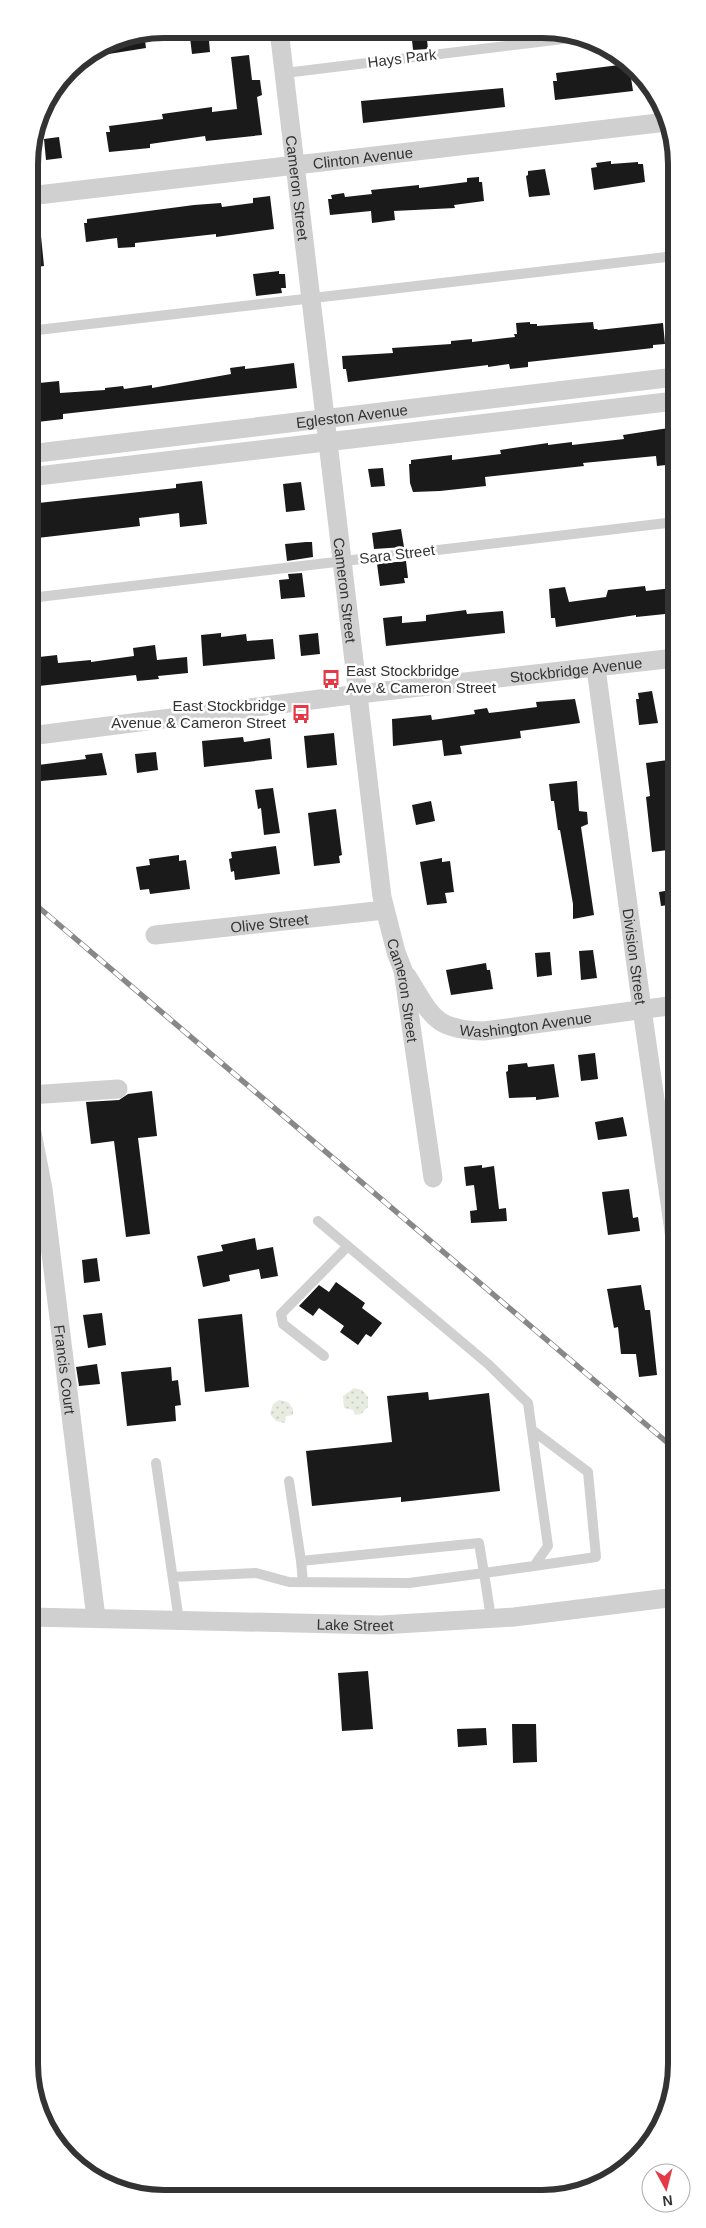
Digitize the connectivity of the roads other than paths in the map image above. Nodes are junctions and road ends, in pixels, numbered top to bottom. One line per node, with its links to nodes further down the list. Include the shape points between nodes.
1 (280, 38): 3 (street, Cameron Street)
2 (561, 39): 3 (lane, Hays Park)
3 (285, 73): 5 (street, Cameron Street)
4 (662, 123): 5 (street, Clinton Avenue)
5 (294, 167): 6 (street, Clinton Avenue); 8 (street, Cameron Street)
6 (38, 195)
7 (668, 257): 8 (lane)
8 (311, 298): 9 (lane); 14 (street, Cameron Street)
9 (38, 330)
10 (668, 378): 11 (street, Egleston Avenue)
11 (566, 390): 13 (street); 14 (street, Egleston Avenue)
12 (668, 402): 13 (street, Egleston Avenue)
13 (568, 414): 15 (street, Egleston Avenue)
14 (324, 418): 15 (street, Cameron Street); 16 (street, Egleston Avenue)
15 (327, 443): 18 (street, Egleston Avenue); 21 (street, Cameron Street)
16 (87, 447): 17 (street, Egleston Avenue); 18 (street)
17 (38, 453)
18 (90, 470): 19 (street, Egleston Avenue)
19 (38, 476)
20 (668, 523): 21 (lane, Sara Street)
21 (342, 561): 22 (lane, Sara Street); 25 (street, Cameron Street)
22 (38, 597)
23 (668, 659): 24 (street, Stockbridge Avenue)
24 (596, 668): 25 (street, Stockbridge Avenue); 31 (street, Division Street)
25 (359, 694): 26 (street, Stockbridge Avenue); 27 (street, Cameron Street)
26 (38, 735)
27 (385, 910): 28 (street, Olive Street); 29 (street, Cameron Street)
28 (154, 935)
29 (403, 970): 31 (street, Washington Avenue, via 431,1015 448,1027 462,1031 484,1031); 35 (street, Cameron Street)
30 (668, 1006): 31 (street, Washington Avenue)
31 (642, 1009): 36 (street, Division Street)
32 (118, 1088): 33 (street)
33 (38, 1094)
34 (37, 1161): 50 (street, Francis Court)
35 (433, 1178)
36 (668, 1189)
37 (318, 1221): 38 (lane)
38 (348, 1246): 39 (lane, via 281,1314 283,1324); 40 (lane, via 501,1375 528,1403)
39 (324, 1356)
40 (532, 1430): 44 (lane, via 548,1546); 44 (lane, via 588,1472 596,1557)
41 (156, 1463): 46 (lane)
42 (289, 1481): 43 (lane)
43 (301, 1561): 45 (lane, via 479,1543); 47 (lane)
44 (534, 1566): 45 (lane)
45 (484, 1573): 47 (lane, via 409,1583); 51 (lane)
46 (173, 1578): 47 (lane, via 256,1573 289,1582); 52 (lane)
47 (303, 1582)
48 (668, 1599): 51 (street, Lake Street)
49 (37, 1617): 50 (street, Lake Street)
50 (96, 1618): 52 (street, Lake Street)
51 (491, 1618): 52 (street, Lake Street, via 381,1625)
52 (179, 1621)

